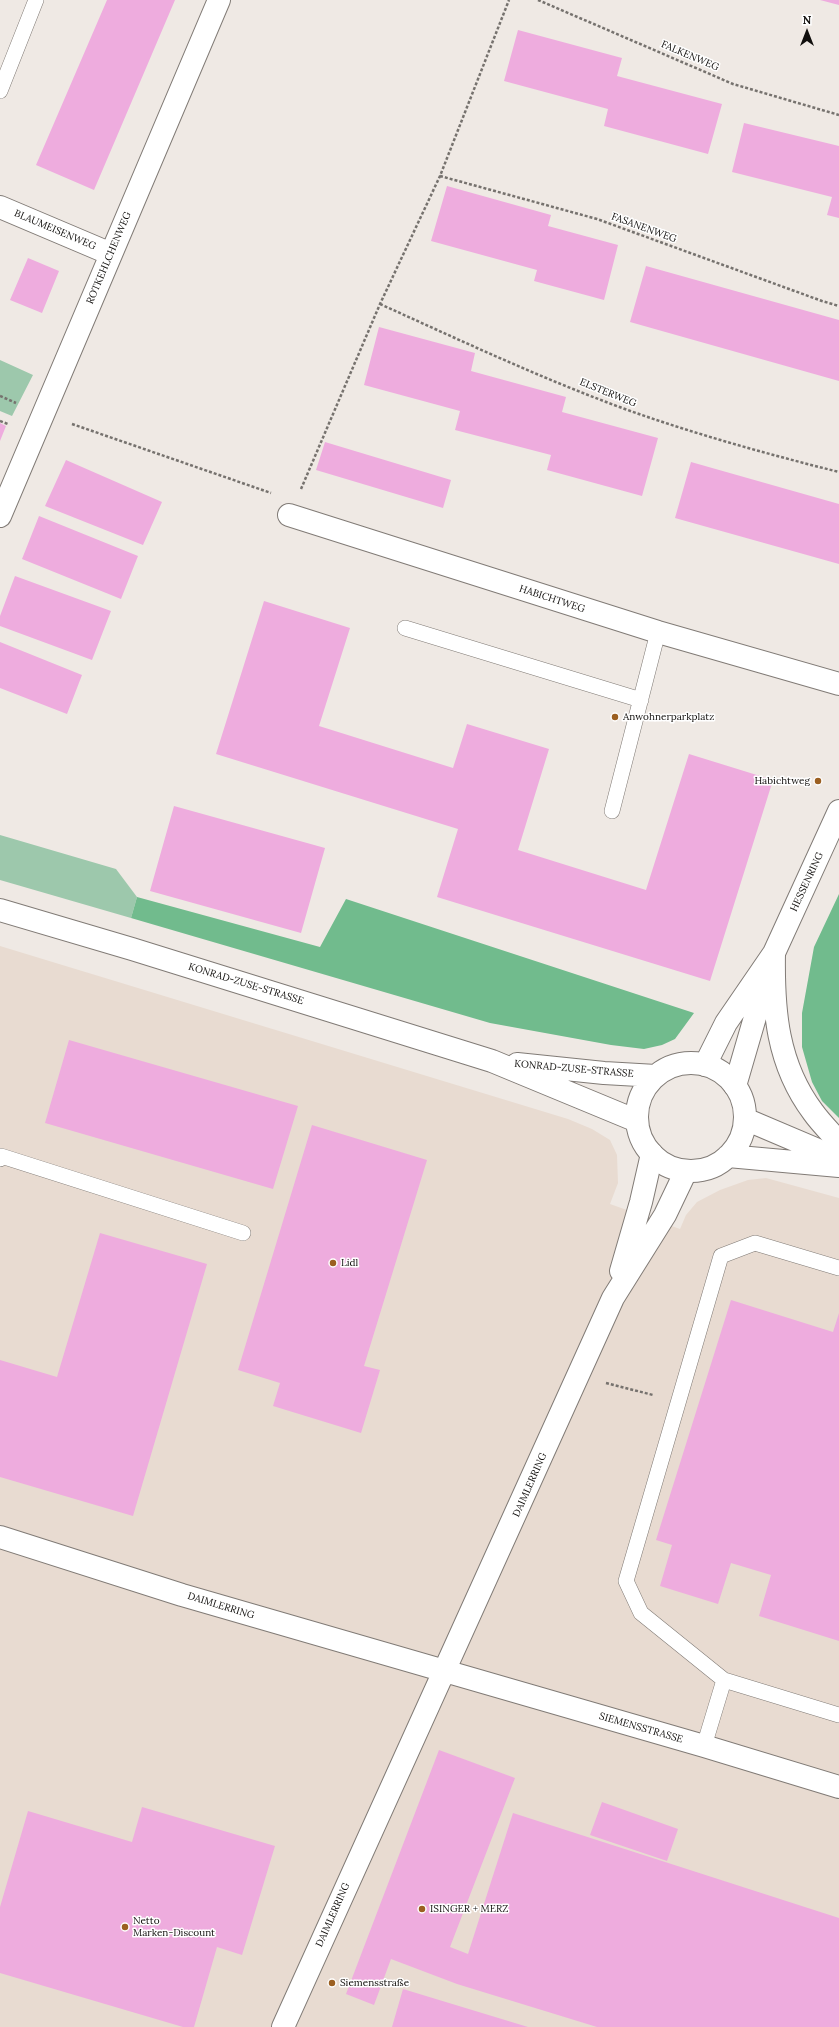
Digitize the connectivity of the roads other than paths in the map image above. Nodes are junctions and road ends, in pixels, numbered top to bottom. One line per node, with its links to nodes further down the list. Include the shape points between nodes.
1 (36, 0): 3 (lane)
2 (219, 0): 5 (street, ROTKEHLCHENWEG)
3 (0, 91)
4 (0, 207): 5 (street, BLAUMEISENWEG)
5 (111, 254): 7 (street, ROTKEHLCHENWEG)
6 (292, 508): 9 (street, HABICHTWEG)
7 (0, 516)
8 (405, 628): 11 (lane)
9 (658, 632): 10 (street, HABICHTWEG); 11 (lane)
10 (839, 684)
11 (641, 700): 12 (lane)
12 (612, 811)
13 (839, 811): 15 (street, HESSENRING)
14 (0, 910): 16 (street, KONRAD-ZUSE-STRASSE)
15 (774, 953): 17 (street, HESSENRING, via 726,1023); 19 (street, HESSENRING); 22 (street, via 774,1005 777,1032 785,1061 812,1111)
16 (492, 1061): 18 (street, KONRAD-ZUSE-STRASSE); 21 (street, KONRAD-ZUSE-STRASSE)
17 (705, 1065): 18 (street, KONRAD-ZUSE-STRASSE, via 679,1064); 19 (street, KONRAD-ZUSE-STRASSE, via 726,1076)
18 (656, 1076): 21 (street, KONRAD-ZUSE-STRASSE, via 641,1096 637,1108)
19 (735, 1086): 20 (street, KONRAD-ZUSE-STRASSE)
20 (745, 1119): 24 (street, KONRAD-ZUSE-STRASSE, via 737,1145); 25 (street)
21 (637, 1121): 23 (street, KONRAD-ZUSE-STRASSE, via 639,1133)
22 (839, 1142)
23 (652, 1154): 28 (street, KONRAD-ZUSE-STRASSE, via 673,1168); 31 (street, DAIMLERRING)
24 (728, 1156): 27 (street); 28 (street, KONRAD-ZUSE-STRASSE, via 709,1167)
25 (839, 1159)
26 (0, 1160): 29 (lane, via 1,1156)
27 (839, 1166)
28 (686, 1171): 31 (street, DAIMLERRING, via 664,1214)
29 (243, 1233)
30 (839, 1268): 34 (lane, via 755,1243 721,1256 626,1581 641,1613)
31 (613, 1298): 33 (street, DAIMLERRING)
32 (0, 1537): 33 (street, DAIMLERRING, via 182,1595)
33 (443, 1671): 36 (street, SIEMENSSTRASSE); 38 (street, DAIMLERRING)
34 (724, 1680): 35 (lane); 36 (lane)
35 (839, 1715)
36 (704, 1746): 37 (street, SIEMENSSTRASSE)
37 (839, 1786)
38 (283, 2027)

